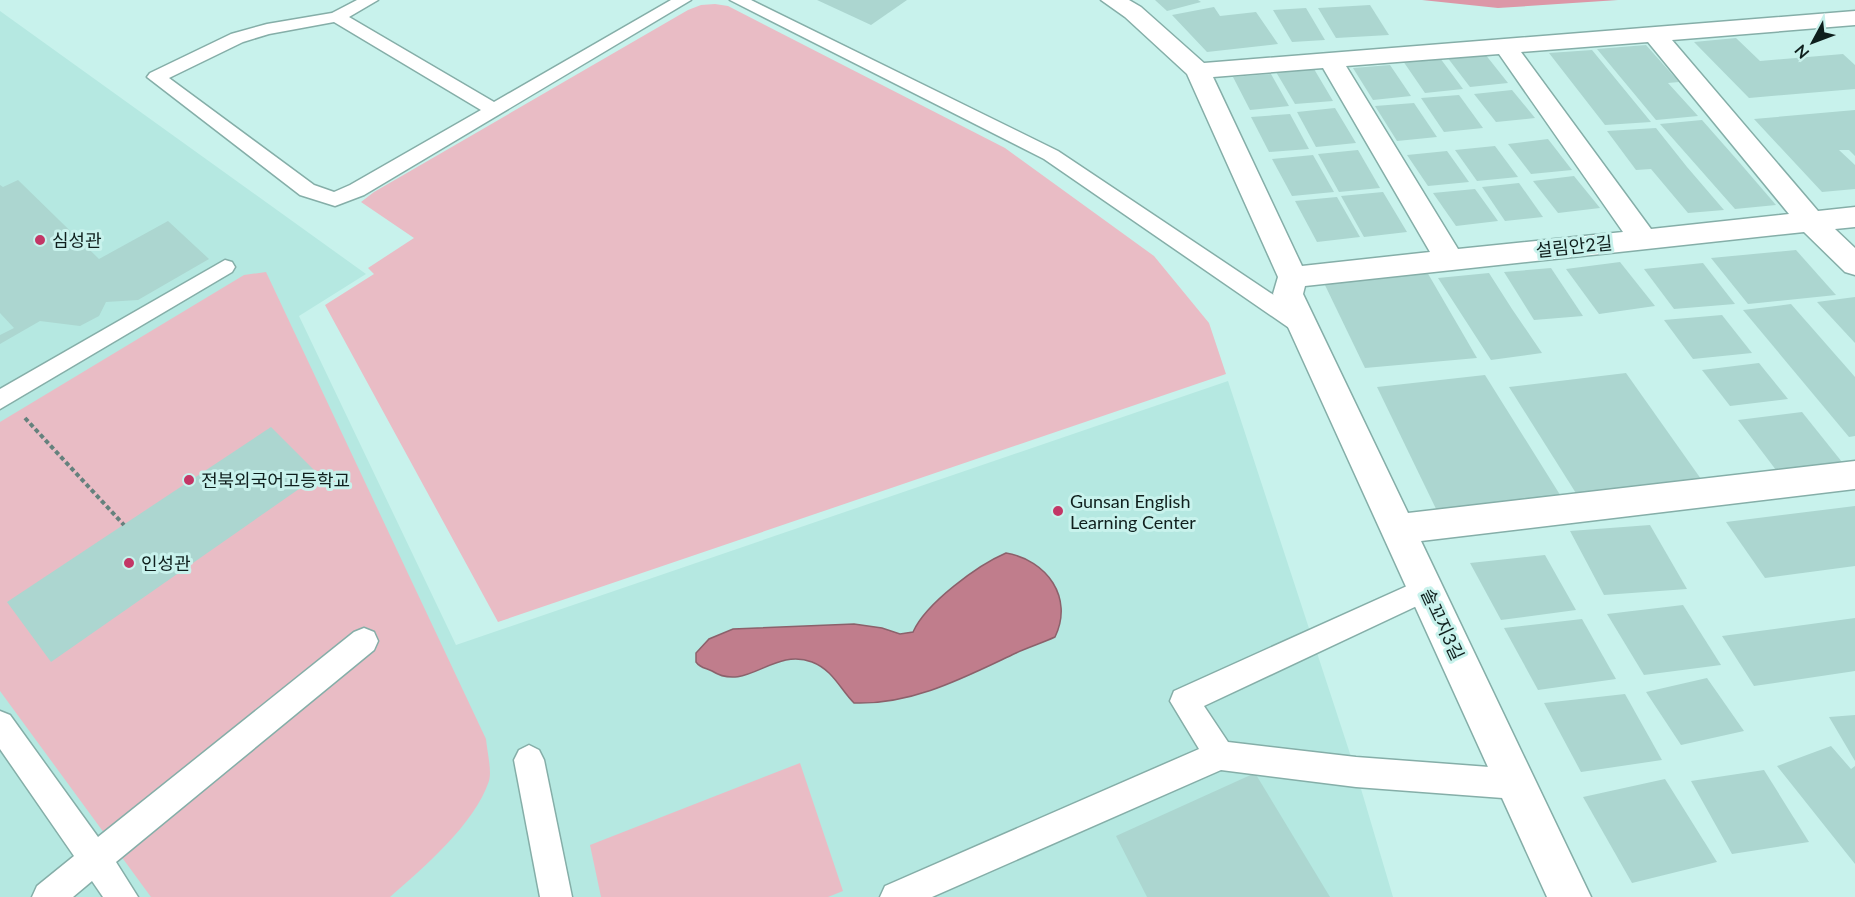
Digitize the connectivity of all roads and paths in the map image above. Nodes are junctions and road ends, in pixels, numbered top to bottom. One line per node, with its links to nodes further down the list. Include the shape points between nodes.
1 (370, 0): 5 (lane)
2 (683, 0): 11 (lane)
3 (738, 0): 19 (lane, via 1051,155)
4 (1112, 0): 10 (street, via 1132,12)
5 (337, 17): 11 (lane); 11 (lane, via 237,38 156,77 307,190 335,199)
6 (1855, 18): 7 (street)
7 (1656, 36): 8 (street); 13 (street)
8 (1504, 46): 9 (street); 14 (street)
9 (1331, 61): 10 (street); 15 (street)
10 (1198, 71): 18 (street)
11 (494, 110)
12 (1855, 217): 13 (street, 설림안2길)
13 (1810, 222): 14 (street, 설림안2길); 16 (street)
14 (1644, 239): 15 (street, 설림안2길)
15 (1449, 259): 18 (street, 설림안2길)
16 (1855, 265)
17 (225, 267): 20 (lane)
18 (1293, 277): 19 (street, 솔꼬지3길, via 1288,294)
19 (1309, 339): 23 (street, 솔꼬지3길)
20 (4, 392): 22 (path)
21 (1855, 476): 23 (street)
22 (124, 525)
23 (1399, 529): 24 (street, 솔꼬지3길)
24 (1427, 589): 27 (lane, via 1184,701); 29 (street, 솔꼬지3길)
25 (364, 641): 30 (lane)
26 (0, 724): 30 (lane)
27 (1220, 755): 29 (lane, via 1356,772); 34 (lane)
28 (530, 760): 33 (lane)
29 (1516, 784): 35 (street, 솔꼬지3길)
30 (95, 859): 31 (lane); 32 (lane)
31 (48, 897)
32 (122, 897)
33 (556, 897)
34 (896, 897)
35 (1569, 897)

